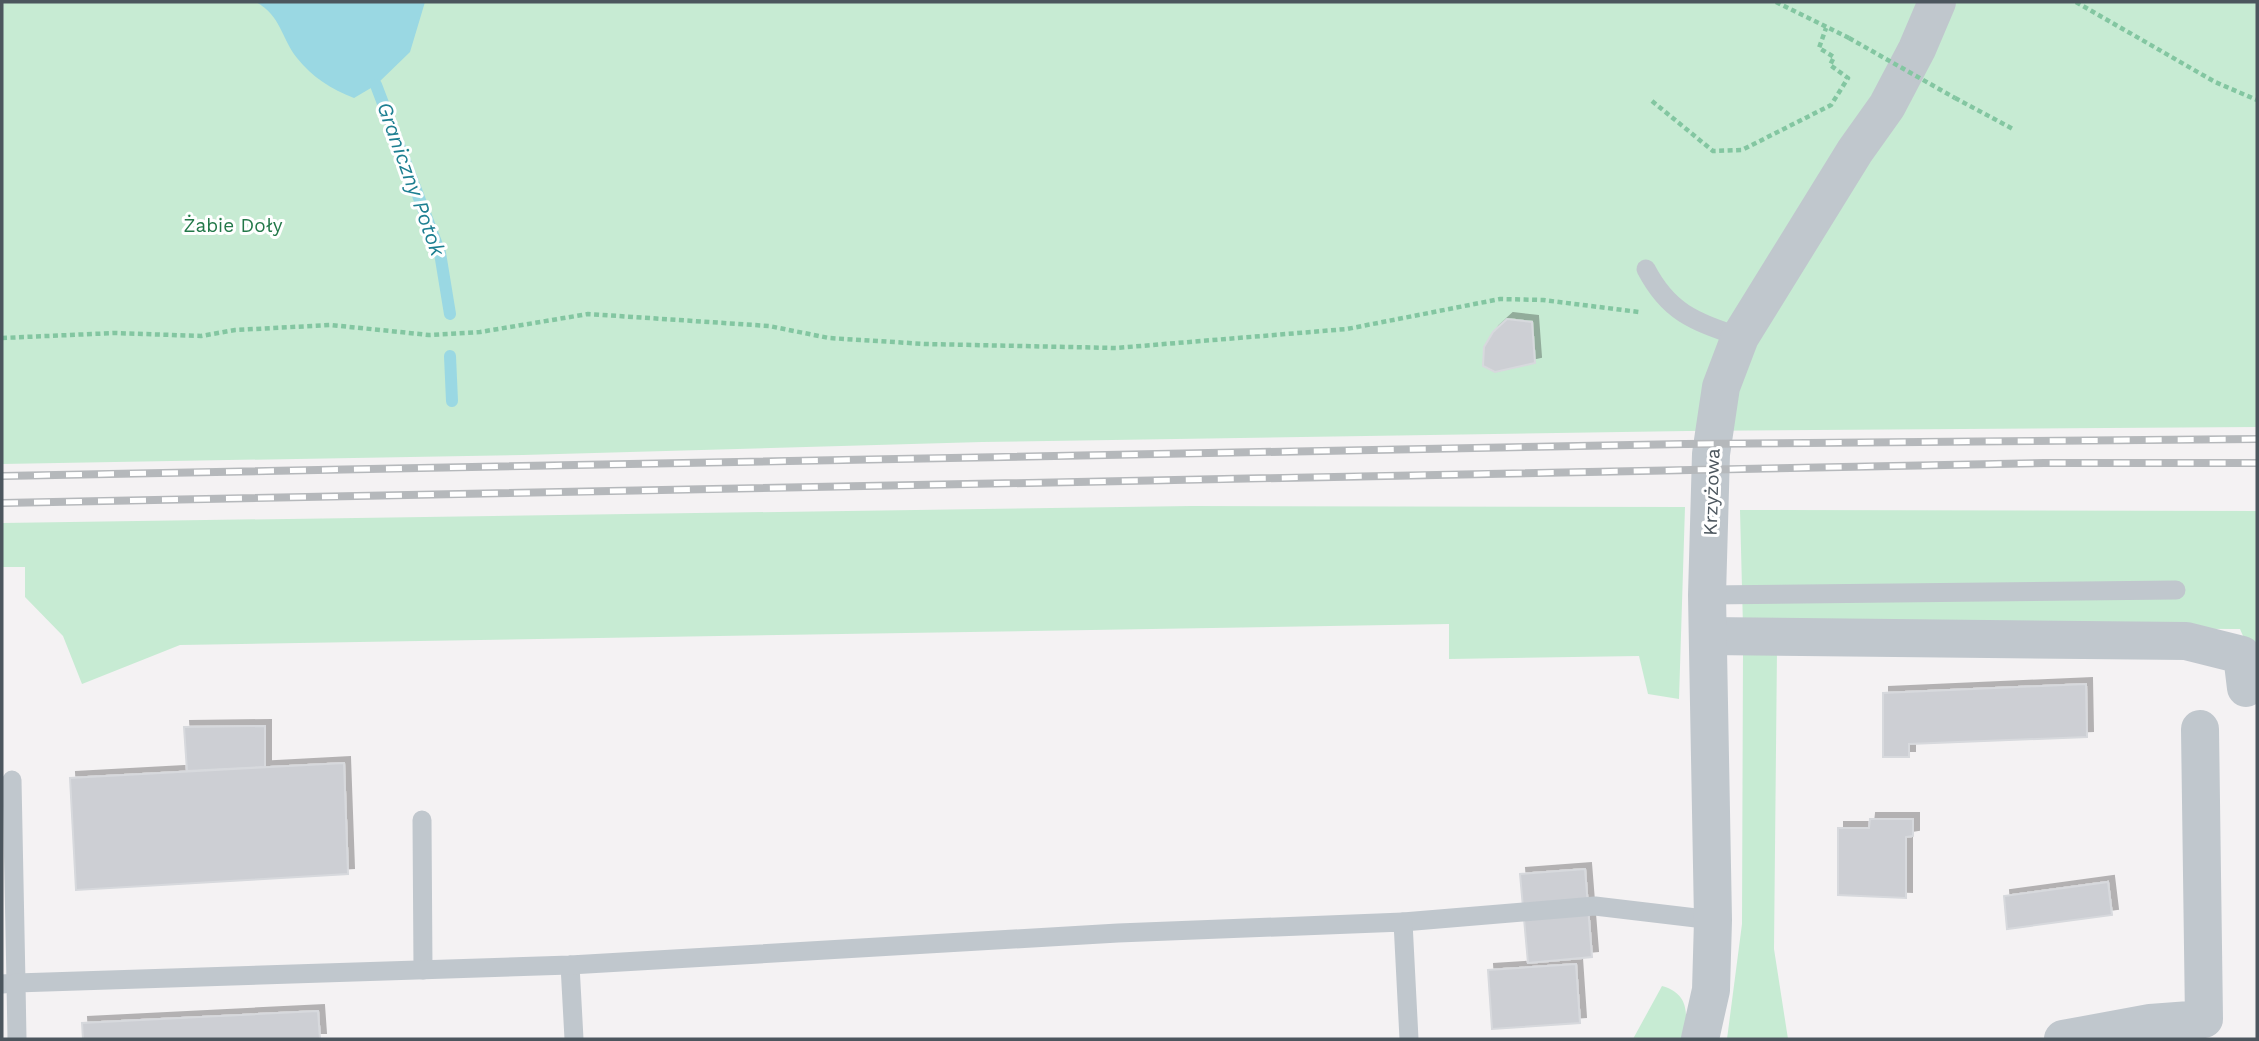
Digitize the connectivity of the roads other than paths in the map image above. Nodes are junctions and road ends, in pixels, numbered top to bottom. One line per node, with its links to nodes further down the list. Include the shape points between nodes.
1 (1937, 2): 3 (street, Krzyżowa, via 1887,106)
2 (1646, 269): 3 (lane, via 1672,308)
3 (1740, 337): 5 (street, Krzyżowa, via 1726,366 1715,416)
4 (2176, 590): 5 (lane)
5 (1707, 595): 6 (street, Krzyżowa)
6 (1708, 636): 7 (street, via 2186,641 2242,655); 11 (street, Krzyżowa)
7 (2246, 688)
8 (2200, 729): 20 (street, via 2204,1020 2150,1023)
9 (12, 780): 15 (lane)
10 (422, 820): 14 (lane)
11 (1713, 920): 12 (lane, via 1595,906); 19 (street, Krzyżowa, via 1711,990)
12 (1404, 922): 13 (lane, via 1118,933); 18 (lane)
13 (570, 965): 14 (lane); 17 (lane)
14 (423, 970): 15 (lane)
15 (9, 983): 16 (lane)
16 (17, 1039)
17 (574, 1039)
18 (1409, 1039)
19 (1700, 1039)
20 (2063, 1039)

